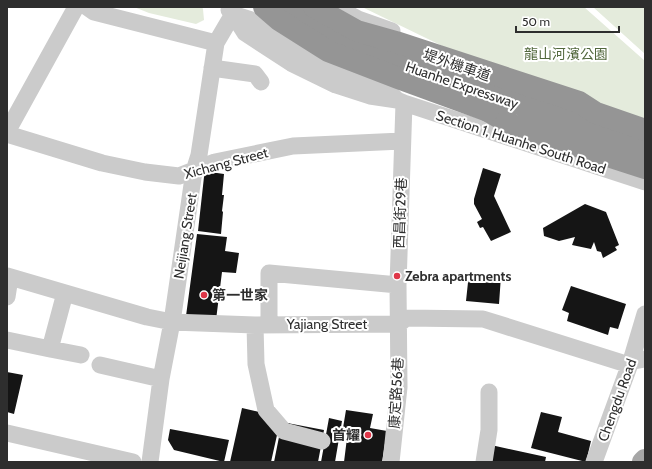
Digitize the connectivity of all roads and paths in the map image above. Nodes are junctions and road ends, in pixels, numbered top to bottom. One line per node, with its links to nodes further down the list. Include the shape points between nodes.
1 (76, 7): 20 (street)
2 (87, 7): 9 (street, via 94,12)
3 (264, 7): 16 (highway, bridge, via 279,20 328,51)
4 (286, 7): 22 (highway, Huanhe Expressway, via 336,39 378,57)
5 (315, 7): 10 (highway, Huanhe Expressway, bridge, via 356,31); 19 (street, 堤外機車道, via 352,26)
6 (336, 7): 18 (street, 堤外機車道, via 358,19)
7 (340, 7): 10 (highway, bridge)
8 (229, 10): 9 (street, Neijiang Street); 12 (street, Section 1, Huanhe South Road, via 255,21 283,42 327,67); 14 (street, Section 1, Huanhe South Road, via 245,33 291,63 336,85)
9 (216, 42): 11 (street, Neijiang Street)
10 (396, 42): 15 (highway, Huanhe Expressway, bridge)
11 (212, 68): 13 (street, via 255,74); 26 (street, Neijiang Street, via 199,155)
12 (366, 81): 14 (street, Section 1, Huanhe South Road, via 383,86); 23 (street, via 375,71 383,69)
13 (261, 82)
14 (400, 102): 21 (street, 西昌街29巷); 27 (street, Section 1, Huanhe South Road)
15 (579, 102): 17 (highway, via 600,103); 19 (highway, Huanhe Expressway, bridge, via 596,113)
16 (488, 111): 24 (highway, via 599,142); 25 (highway, via 512,125)
17 (645, 114)
18 (645, 120)
19 (645, 132)
20 (7, 133): 26 (street, Xichang Street, via 102,163 145,172 179,176)
21 (402, 142): 26 (street, Xichang Street, via 293,146 215,162); 29 (street, 西昌街29巷)
22 (645, 146)
23 (645, 153)
24 (645, 158)
25 (645, 168)
26 (194, 171): 33 (street, Neijiang Street)
27 (645, 182)
28 (9, 277): 30 (street, Yajiang Street); 31 (street)
29 (398, 285): 34 (street, via 269,273); 35 (street, 西昌街29巷)
30 (65, 293): 33 (street, Yajiang Street); 37 (street)
31 (7, 297)
32 (645, 314): 39 (street, Chengdu Road)
33 (172, 322): 34 (street, Yajiang Street); 41 (street, Neijiang Street)
34 (262, 324): 35 (street, Yajiang Street); 44 (street, via 256,364 266,410 284,431)
35 (399, 324): 39 (street, Yajiang Street, via 406,318 483,319 623,363); 47 (street, 康定路56巷, via 399,387)
36 (7, 340): 37 (street)
37 (50, 349): 38 (street)
38 (80, 355)
39 (638, 360): 49 (street, Chengdu Road)
40 (100, 365): 41 (street)
41 (160, 379): 46 (street, Neijiang Street)
42 (489, 392): 48 (street, via 489,430)
43 (7, 433): 45 (street)
44 (322, 440)
45 (133, 462)
46 (150, 462)
47 (391, 462)
48 (484, 462)
49 (594, 462)

